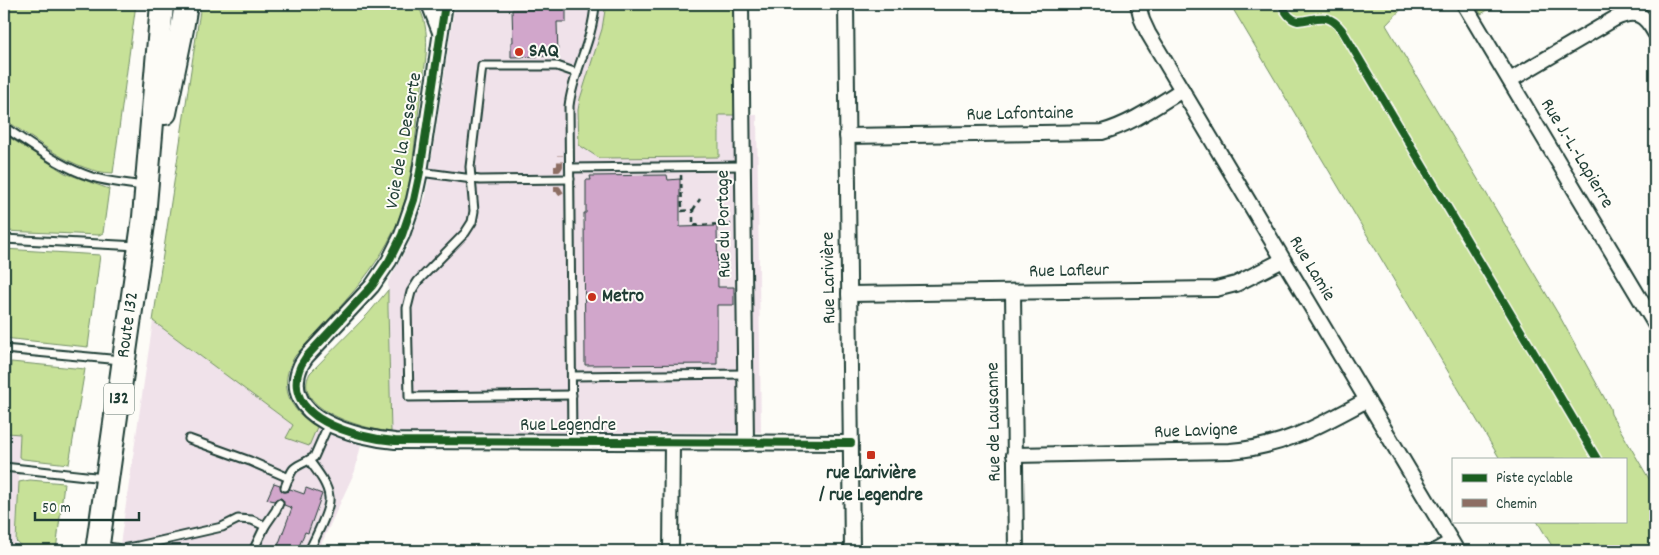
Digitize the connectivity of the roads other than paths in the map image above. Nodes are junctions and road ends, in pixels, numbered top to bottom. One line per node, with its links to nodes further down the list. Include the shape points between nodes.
1 (162, 4): 22 (highway, Route 132 / 132)
2 (186, 4): 22 (highway, Route 132 / 132)
3 (429, 4): 10 (street)
4 (445, 4): 10 (street, Voie de la Desserte)
5 (595, 4): 12 (lane, via 592,30)
6 (741, 4): 17 (street, Rue du Portage)
7 (846, 4): 16 (street, Rue Larivière)
8 (1138, 4): 14 (street, Rue Lamie, via 1148,33)
9 (1464, 4): 13 (street, Rue J.-L.-Lapierre)
10 (441, 32): 19 (street, Voie de la Desserte)
11 (1655, 32): 13 (street, via 1642,16 1631,13 1620,16)
12 (577, 73): 18 (lane, via 569,106); 20 (lane, via 557,66 482,66)
13 (1510, 80): 28 (street, Rue J.-L.-Lapierre)
14 (1182, 90): 16 (street, Rue Lafontaine, via 1139,117 1102,132); 25 (street, Rue Lamie)
15 (4, 127): 22 (lane, via 65,166 103,180)
16 (847, 136): 27 (street, Rue Larivière)
17 (743, 166): 18 (lane); 31 (street, Rue du Portage)
18 (570, 168): 21 (lane)
19 (420, 172): 20 (lane); 34 (street, Voie de la Desserte, via 408,218 396,247 372,286 301,365 296,384)
20 (471, 179): 21 (lane); 33 (lane, via 472,222 459,240 418,281 408,302 409,397)
21 (570, 179): 32 (lane)
22 (149, 187): 24 (highway, Route 132 / 132)
23 (4, 238): 24 (lane)
24 (140, 246): 30 (highway, Route 132 / 132)
25 (1283, 260): 26 (street, Rue Lafleur, via 1236,284 1216,289); 35 (street, Rue Lamie)
26 (1013, 292): 27 (street, Rue Lafleur); 42 (street, Rue de Lausanne)
27 (849, 294): 41 (street, Rue Larivière)
28 (1653, 315)
29 (4, 349): 30 (lane)
30 (124, 361): 45 (highway, Route 132 / 132)
31 (746, 374): 32 (lane); 40 (street, Rue du Portage)
32 (572, 376): 33 (lane)
33 (572, 395): 38 (lane)
34 (299, 398): 36 (street, Rue Legendre, via 309,410)
35 (1367, 400): 42 (street, Rue Lavigne, via 1300,436 1255,449); 51 (street, Rue Lamie)
36 (329, 423): 38 (street, Rue Legendre, via 360,436 395,441); 43 (lane, via 318,450)
37 (189, 439): 46 (lane)
38 (572, 442): 39 (street, Rue Legendre)
39 (672, 443): 40 (street, Rue Legendre); 56 (street)
40 (746, 443): 41 (street, Rue Legendre)
41 (851, 443): 57 (street, Rue Larivière)
42 (1014, 454): 58 (street, Rue de Lausanne)
43 (309, 460): 46 (lane, via 296,465); 55 (lane, via 327,488 330,500)
44 (4, 467): 45 (lane)
45 (107, 478): 52 (highway, Route 132 / 132)
46 (288, 478): 47 (lane)
47 (285, 487)
48 (279, 503): 49 (lane)
49 (265, 526): 50 (lane, via 252,520 238,519 222,527); 54 (lane)
50 (158, 542): 52 (lane, via 122,549); 53 (lane)
51 (1454, 546): 59 (street)
52 (97, 548)
53 (160, 551)
54 (253, 551)
55 (309, 551)
56 (670, 551)
57 (852, 551)
58 (1016, 551)
59 (1435, 551)

